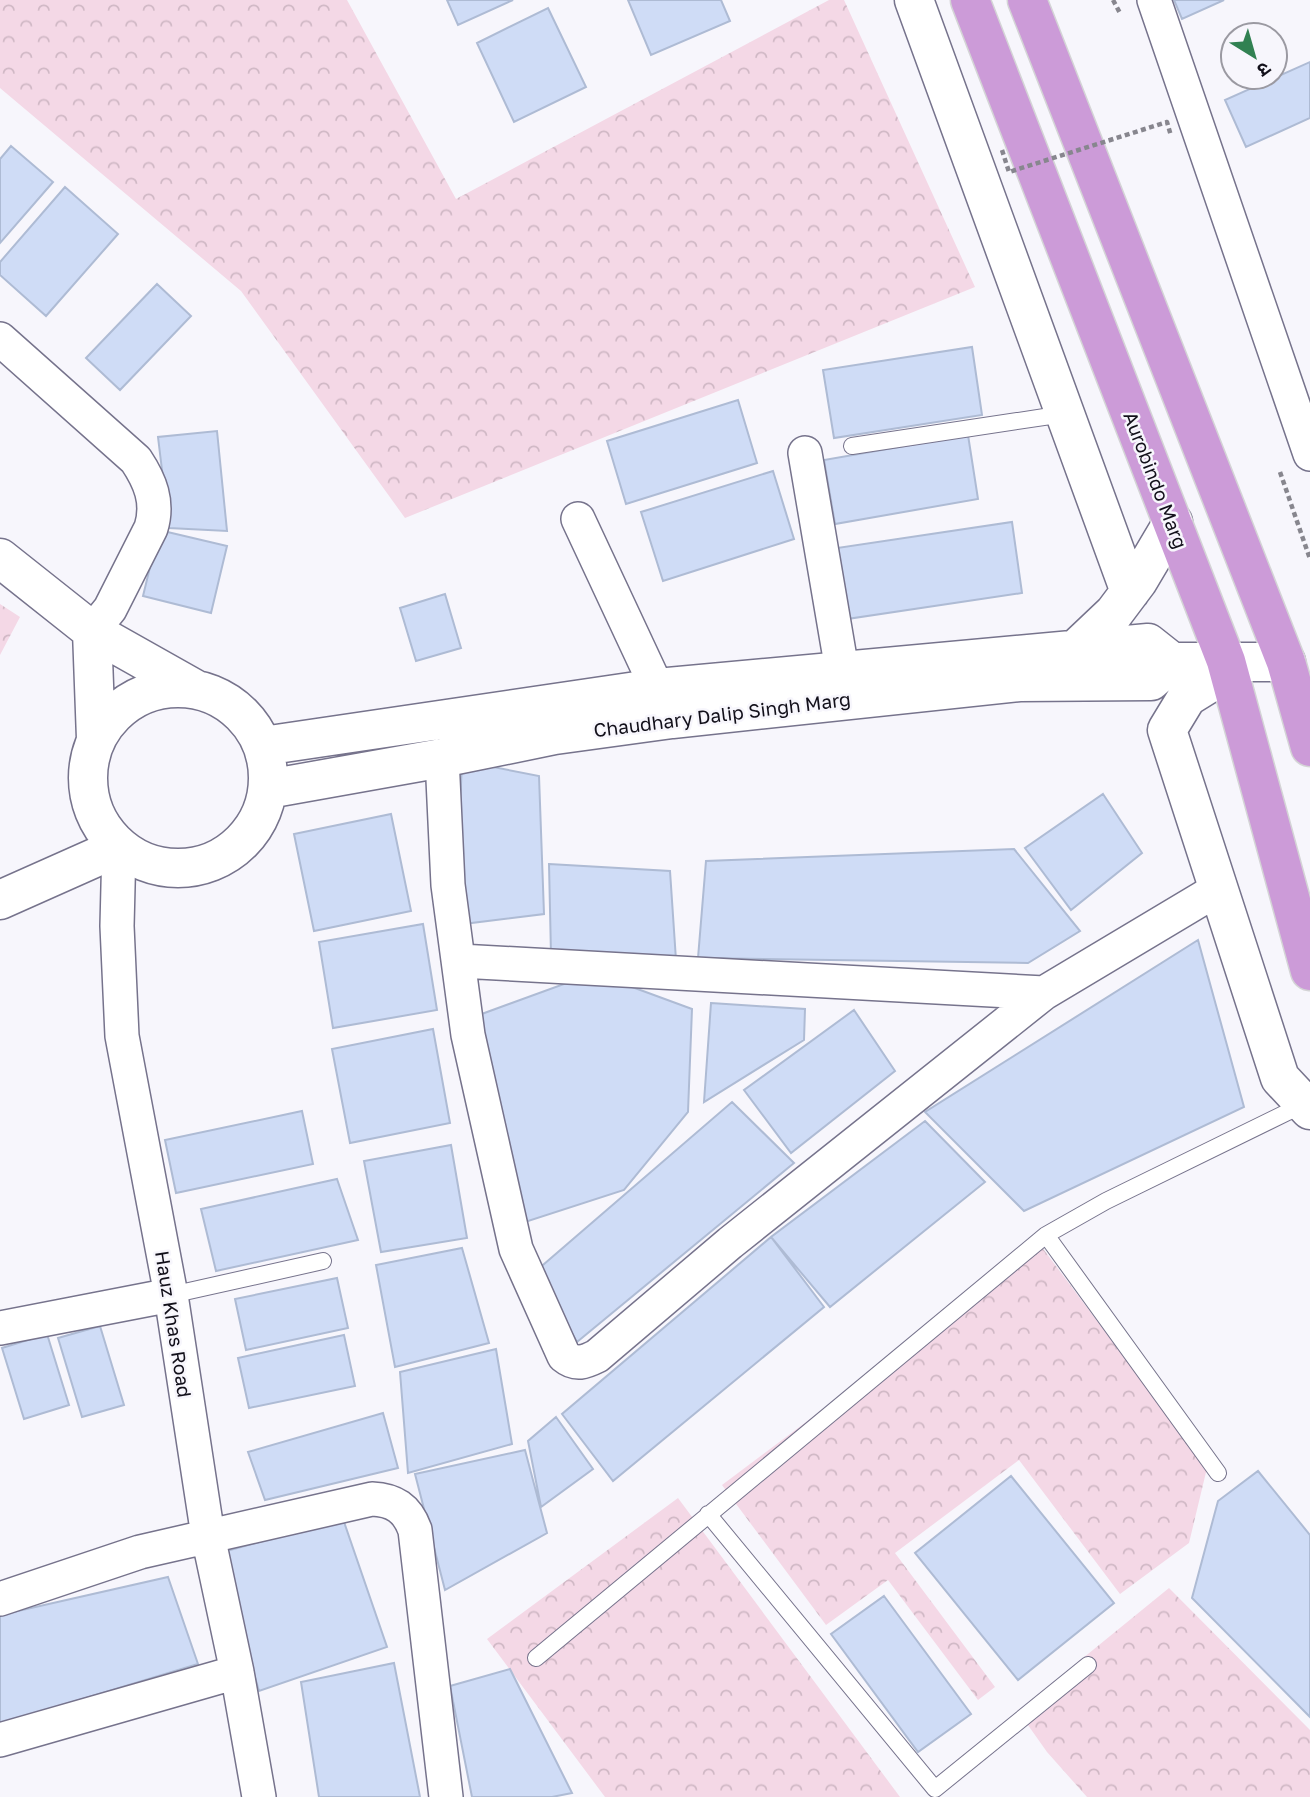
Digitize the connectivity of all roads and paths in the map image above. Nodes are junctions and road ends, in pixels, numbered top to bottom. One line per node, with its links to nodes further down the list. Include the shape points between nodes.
1 (914, 0): 8 (street)
2 (970, 0): 13 (highway, Aurobindo Marg)
3 (1027, 0): 19 (highway)
4 (1154, 0): 11 (street)
5 (1171, 136): 6 (path, bridge, via 1167,122 1009,172)
6 (1002, 150)
7 (0, 339): 16 (street, via 136,460 149,480 155,517 151,528 110,609)
8 (1064, 414): 9 (lane); 15 (street)
9 (852, 446)
10 (805, 453): 21 (street)
11 (1310, 454)
12 (578, 519): 22 (street)
13 (1172, 522): 15 (street); 20 (highway, Aurobindo Marg)
14 (0, 558): 16 (street)
15 (1130, 592): 17 (street)
16 (92, 631): 23 (street); 25 (street)
17 (1076, 649): 18 (street, via 1148,643); 21 (street)
18 (1172, 662): 20 (street); 24 (street, Chaudhary Dalip Singh Marg, via 1151,681 1019,681 672,719)
19 (1286, 663): 20 (street); 27 (highway)
20 (1227, 666): 31 (street, via 1187,697 1167,730); 34 (highway, Aurobindo Marg)
21 (842, 670): 22 (street)
22 (657, 688): 24 (street)
23 (195, 689): 25 (street, via 165,688 137,697 113,715); 26 (street, via 232,706 247,719)
24 (567, 717): 26 (street); 28 (street, Chaudhary Dalip Singh Marg)
25 (96, 739): 30 (street, via 88,768 89,797 100,824)
26 (263, 746): 29 (street)
27 (1310, 747)
28 (442, 758): 29 (street, Chaudhary Dalip Singh Marg); 33 (street, via 448,885)
29 (268, 789): 30 (street, via 260,816 245,839 223,856 197,867 169,868 142,861)
30 (119, 847): 32 (street); 39 (street, Hauz Khas Road, via 122,1036)
31 (1218, 889): 35 (street); 36 (street, via 1280,1078)
32 (0, 900)
33 (460, 961): 35 (street); 35 (street, via 468,1035 516,1249 564,1356 573,1362 597,1356 730,1242)
34 (1310, 971)
35 (1044, 993)
36 (1307, 1107): 37 (lane, via 1105,1201)
37 (1046, 1235): 41 (lane); 42 (lane)
38 (323, 1261): 39 (lane)
39 (171, 1295): 40 (street); 43 (street, Hauz Khas Road)
40 (0, 1328)
41 (1218, 1473)
42 (708, 1514): 45 (lane); 46 (lane, via 936,1789)
43 (208, 1536): 44 (street, via 140,1552); 47 (street, Hauz Khas Road); 50 (street, via 372,1499 389,1499 404,1511 415,1530)
44 (0, 1599)
45 (536, 1657)
46 (1088, 1665)
47 (237, 1672): 48 (street); 49 (street, Hauz Khas Road)
48 (0, 1741)
49 (259, 1797)
50 (446, 1797)

